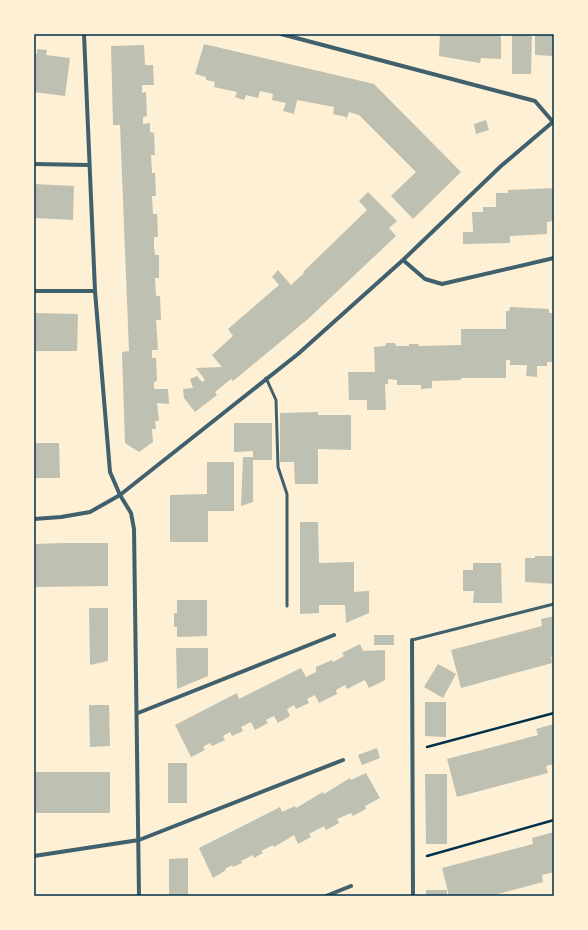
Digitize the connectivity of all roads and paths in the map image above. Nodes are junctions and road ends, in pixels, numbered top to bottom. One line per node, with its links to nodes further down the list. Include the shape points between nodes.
1 (84, 34): 5 (street)
2 (281, 34): 3 (street, via 535,101)
3 (553, 121): 7 (street, via 501,166)
4 (34, 164): 5 (street)
5 (89, 166): 9 (street)
6 (554, 258): 7 (street, via 442,284 426,279)
7 (403, 260): 10 (street, via 298,354)
8 (34, 291): 9 (street)
9 (95, 291): 11 (street, via 110,472)
10 (266, 378): 11 (street); 14 (lane, via 276,400 278,467 287,494)
11 (120, 495): 12 (street, via 90,512 61,518); 17 (street, via 131,513 134,529)
12 (34, 519)
13 (554, 604): 16 (lane)
14 (287, 606)
15 (334, 635): 17 (street)
16 (412, 640): 19 (street)
17 (138, 713): 22 (street)
18 (554, 713): 19 (path, via 425,747)
19 (412, 748): 24 (street)
20 (343, 760): 22 (street)
21 (554, 820): 24 (path, via 427,856)
22 (139, 840): 23 (street); 26 (street)
23 (34, 856)
24 (413, 856): 28 (street)
25 (351, 886): 27 (street)
26 (140, 896)
27 (326, 896)
28 (413, 896)

